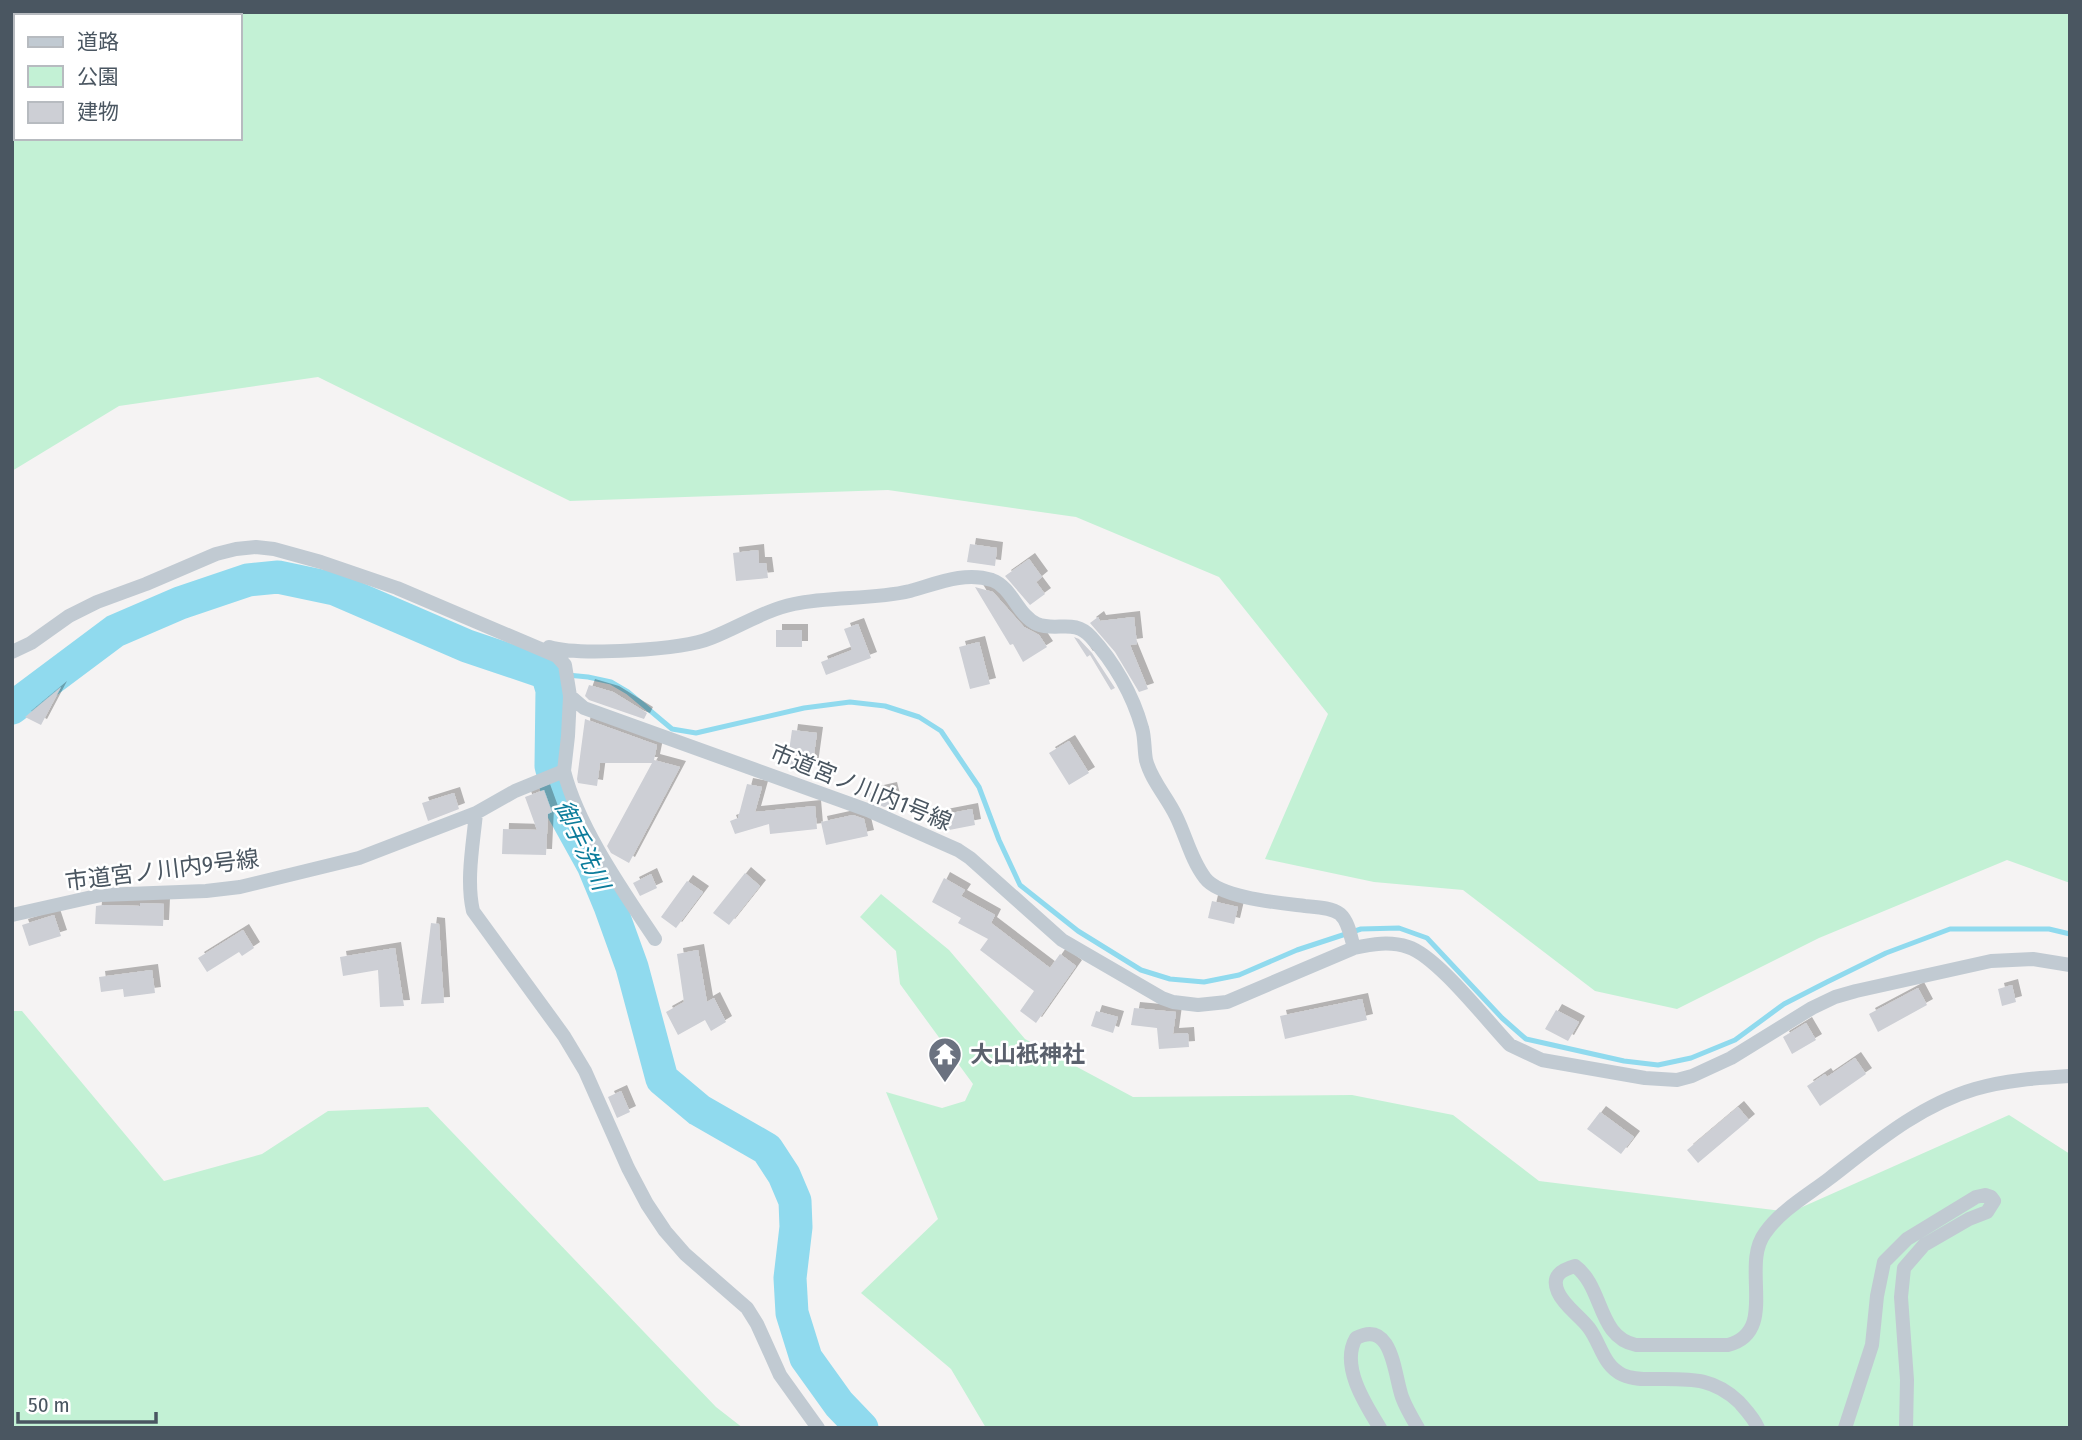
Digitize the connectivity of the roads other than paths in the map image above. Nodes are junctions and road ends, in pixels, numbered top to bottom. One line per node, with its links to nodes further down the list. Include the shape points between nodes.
1 (513, 639): 2 (street, via 397,588 321,562 256,548 216,554 97,602); 3 (street, via 557,656 566,669); 8 (street, via 574,651 678,646 711,638 792,605 911,591 963,578 991,579 1030,620 1048,627 1077,626 1110,659 1136,709 1151,772 1205,878 1213,886 1250,898 1339,912)
2 (12, 652)
3 (570, 693): 4 (street, via 568,736); 8 (street, 市道宮ノ川内1号線, via 584,708 870,811 958,850 1062,940 1173,1002 1227,1002)
4 (556, 774): 5 (street, 市道宮ノ川内9号線); 7 (street)
5 (476, 813): 6 (street, 市道宮ノ川内9号線, via 359,858 240,887 101,895); 11 (street, via 470,883 473,911 585,1071 628,1168 665,1231 747,1308 780,1375)
6 (12, 915)
7 (655, 939)
8 (1353, 945): 9 (street, 市道宮ノ川内1号線, via 1388,943 1419,951 1510,1045 1527,1054 1596,1070 1677,1080 1731,1058 1812,1008 1856,991 1990,961 2033,959)
9 (2070, 965)
10 (2070, 1076): 14 (street, via 2026,1078 1952,1098 1894,1130 1791,1207 1759,1242 1755,1320 1752,1330 1738,1342 1625,1343 1609,1326 1583,1272 1575,1266 1557,1275 1558,1292 1622,1375 1696,1379 1717,1385 1731,1394)
11 (818, 1428)
12 (1380, 1428): 13 (street, via 1361,1394 1350,1356 1356,1338 1373,1333 1387,1344 1402,1398)
13 (1418, 1428)
14 (1758, 1428)
15 (1845, 1428): 16 (street, via 1872,1345 1884,1262 1907,1239 1976,1197 1991,1197 1994,1201 1987,1212 1924,1245 1904,1268)
16 (1906, 1428)

